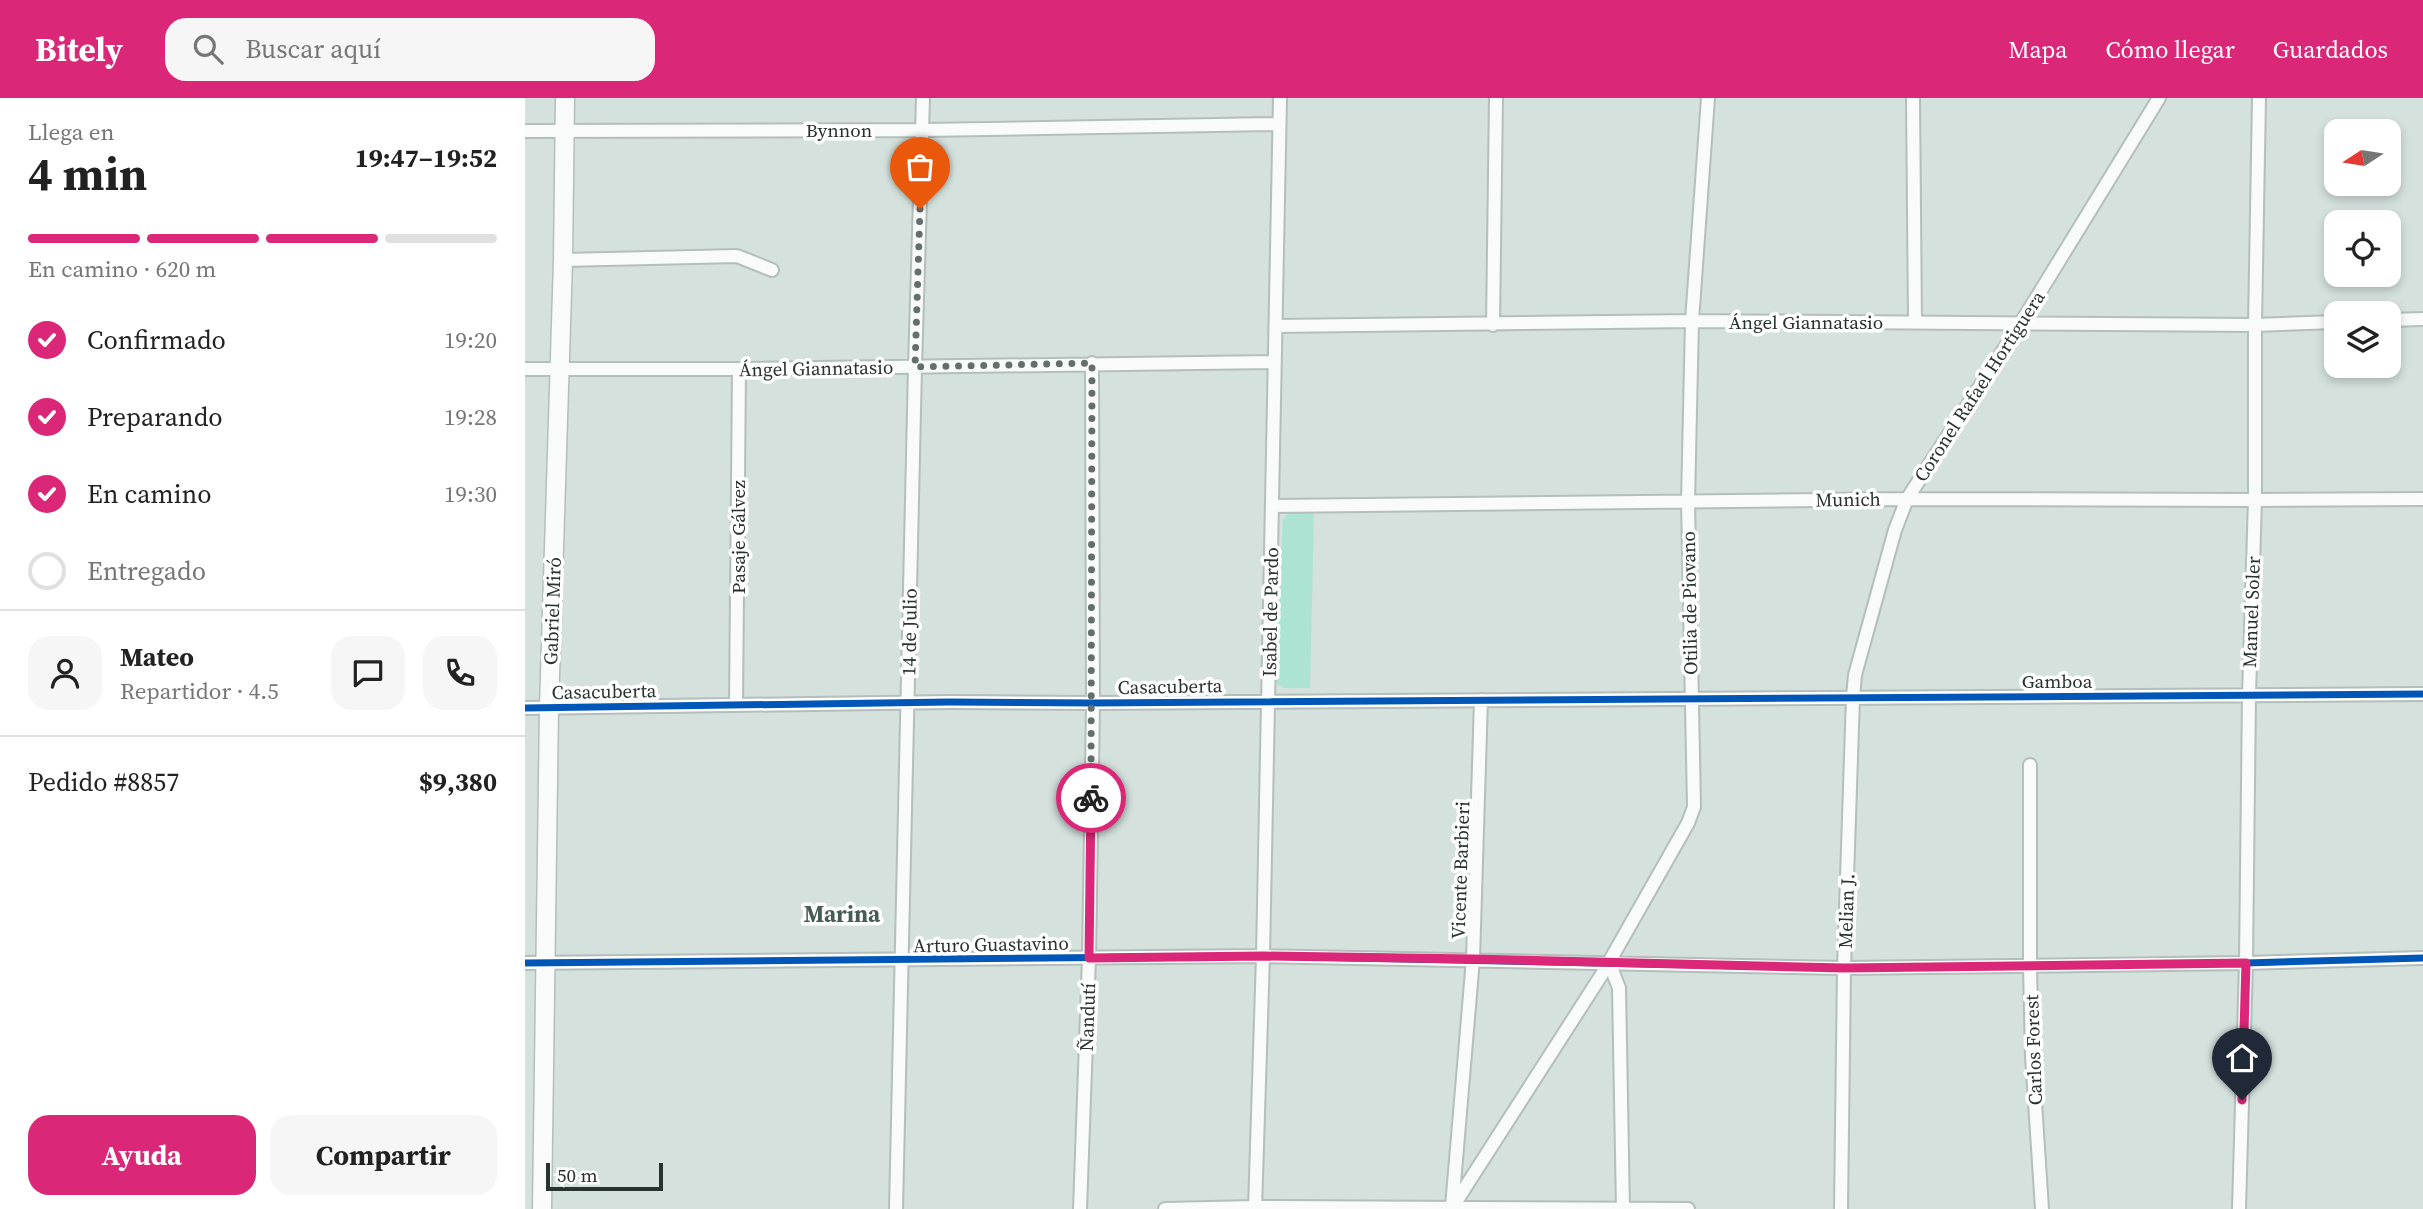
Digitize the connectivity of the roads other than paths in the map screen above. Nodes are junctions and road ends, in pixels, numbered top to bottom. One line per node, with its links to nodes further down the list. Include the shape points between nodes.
1 (565, 98): 12 (street, Gabriel Miró)
2 (923, 98): 10 (street, 14 de Julio)
3 (1280, 98): 9 (street, Isabel de Pardo)
4 (1496, 98): 21 (street)
5 (1708, 98): 17 (street, Otilia de Piovano)
6 (1913, 98): 18 (street)
7 (2159, 98): 20 (street, Coronel Rafael Hortiguera)
8 (2259, 98): 22 (street, Manuel Soler)
9 (1279, 124): 10 (street, Bynnon); 23 (street, Isabel de Pardo)
10 (923, 130): 12 (street, Bynnon); 26 (street, 14 de Julio)
11 (525, 131): 12 (street, Bynnon)
12 (565, 131): 13 (street, Gabriel Miró)
13 (563, 260): 14 (street, via 737,256); 28 (street, Gabriel Miró)
14 (772, 270)
15 (2423, 319): 16 (street)
16 (2401, 320)
17 (1692, 321): 18 (street, Ángel Giannatasio); 21 (street, Ángel Giannatasio); 33 (street, Otilia de Piovano)
18 (1915, 322): 20 (street, Ángel Giannatasio)
19 (2324, 322): 22 (street, Ángel Giannatasio)
20 (2021, 324): 22 (street, Ángel Giannatasio); 30 (street, Coronel Rafael Hortiguera)
21 (1493, 325): 23 (street, Ángel Giannatasio)
22 (2255, 325): 32 (street, Manuel Soler)
23 (1276, 326): 24 (street, Isabel de Pardo)
24 (1274, 362): 25 (street, Ángel Giannatasio); 34 (street, Isabel de Pardo)
25 (1092, 363): 26 (street, Ángel Giannatasio); 42 (street, Ñandutí)
26 (915, 367): 29 (street, Ángel Giannatasio); 41 (street, 14 de Julio)
27 (525, 369): 28 (street, Ángel Giannatasio)
28 (559, 369): 29 (street, Ángel Giannatasio); 45 (street, Gabriel Miró)
29 (739, 369): 43 (street, Pasaje Gálvez)
30 (1907, 499): 32 (street, Munich); 33 (street, Munich); 37 (street, Coronel Rafael Hortiguera)
31 (2423, 499): 32 (street, Munich)
32 (2255, 500): 36 (street, Manuel Soler)
33 (1688, 501): 34 (street, Munich); 38 (street, Otilia de Piovano)
34 (1272, 506): 39 (street, Isabel de Pardo)
35 (2423, 694): 36 (street, Gamboa)
36 (2249, 695): 37 (street, Gamboa); 54 (street, Manuel Soler)
37 (1853, 697): 38 (street, Gamboa); 57 (street, Melian J.)
38 (1691, 699): 40 (street, Casacuberta); 52 (street, Otilia de Piovano, via 1694,807)
39 (1269, 701): 40 (street, Casacuberta); 42 (street, Casacuberta); 47 (street, Isabel de Pardo)
40 (1481, 701): 50 (street, Vicente Barbieri)
41 (907, 703): 42 (street, Casacuberta); 43 (street, Casacuberta); 51 (street, 14 de Julio)
42 (1093, 703): 48 (street, Ñandutí)
43 (736, 705): 45 (street, Casacuberta)
44 (525, 708): 45 (street, Casacuberta)
45 (549, 708): 53 (street, Gabriel Miró)
46 (2030, 765): 56 (street, Carlos Forest)
47 (1263, 956): 48 (street, Arturo Guastavino); 50 (street, Arturo Guastavino); 58 (street, Isabel de Pardo)
48 (1089, 958): 51 (street, Arturo Guastavino); 62 (street, Ñandutí)
49 (2423, 958): 54 (street, Arturo Guastavino)
50 (1473, 959): 52 (street, Arturo Guastavino); 64 (street, Vicente Barbieri)
51 (902, 961): 53 (street, Arturo Guastavino); 61 (street, 14 de Julio)
52 (1609, 962): 57 (street, Arturo Guastavino); 59 (street, via 1619,988); 64 (street, Otilia de Piovano)
53 (546, 963): 55 (street, Arturo Guastavino); 60 (street, Gabriel Miró)
54 (2246, 963): 56 (street, Arturo Guastavino); 68 (street, Manuel Soler)
55 (525, 964)
56 (2030, 966): 57 (street, Arturo Guastavino); 67 (street, Carlos Forest)
57 (1845, 968): 66 (street, Melian J.)
58 (1255, 1208): 63 (street); 64 (street)
59 (1623, 1208): 64 (street); 65 (street)
60 (542, 1209)
61 (896, 1209)
62 (1080, 1209)
63 (1165, 1209)
64 (1452, 1209)
65 (1688, 1209)
66 (1841, 1209)
67 (2042, 1209)
68 (2239, 1209)

